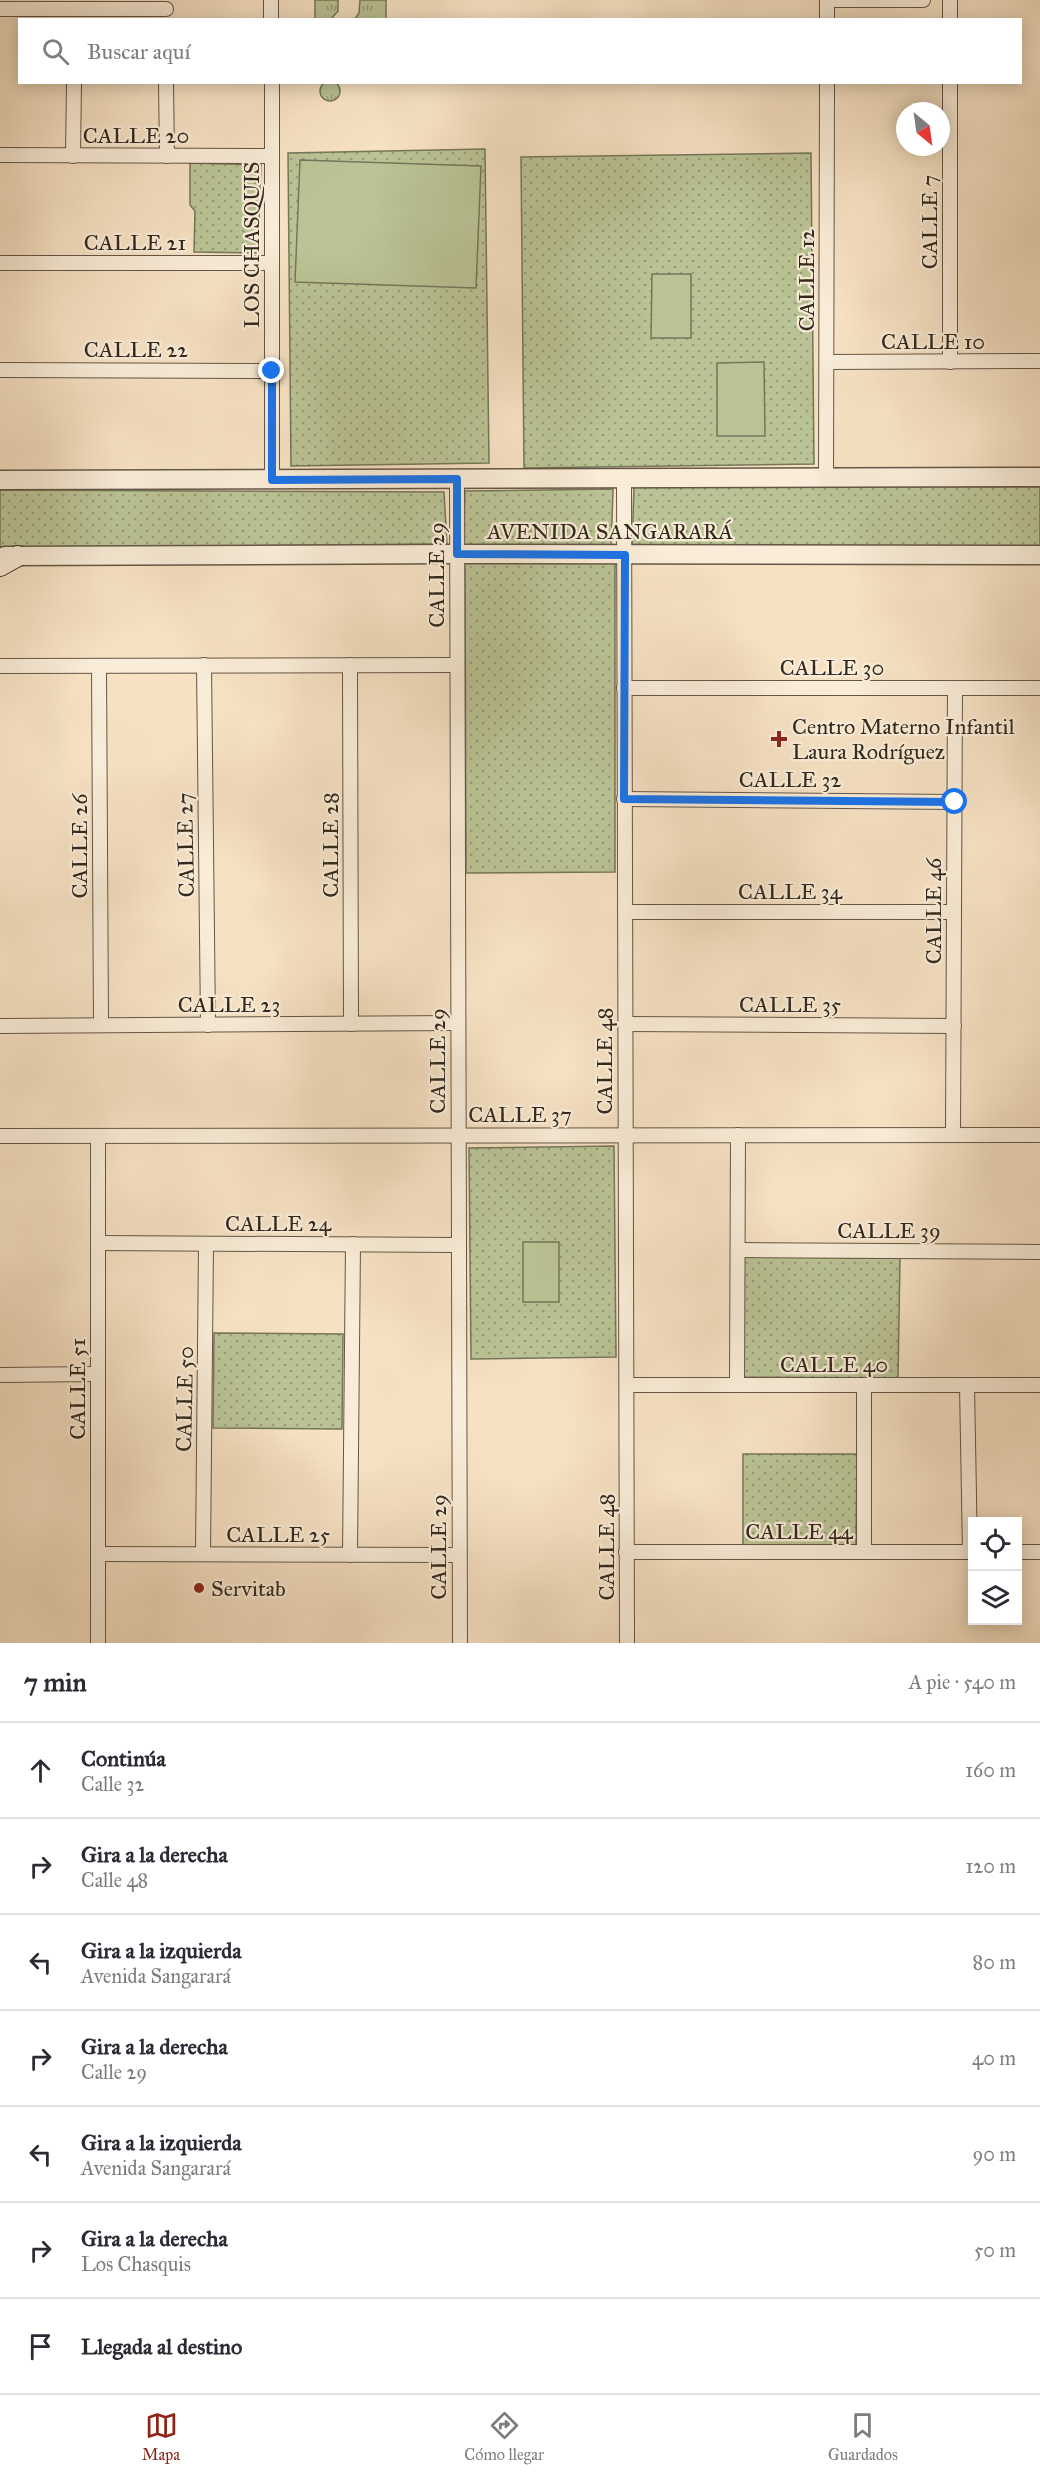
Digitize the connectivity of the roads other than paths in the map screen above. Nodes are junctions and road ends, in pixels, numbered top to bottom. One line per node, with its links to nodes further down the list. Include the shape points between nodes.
1 (271, 0): 8 (street)
2 (827, 0): 3 (street); 9 (street)
3 (923, 0)
4 (950, 0): 10 (street)
5 (0, 9): 7 (street)
6 (166, 10): 7 (street)
7 (75, 14)
8 (271, 18)
9 (827, 18)
10 (950, 18)
11 (74, 84): 17 (street)
12 (166, 84): 18 (street)
13 (272, 84): 19 (street, LOS CHASQUIS)
14 (827, 84): 23 (street, CALLE 12)
15 (950, 84): 24 (street, CALLE 7)
16 (0, 155): 17 (street, CALLE 20)
17 (73, 156): 18 (street, CALLE 20)
18 (167, 156): 19 (street, CALLE 20)
19 (272, 156): 21 (street, LOS CHASQUIS)
20 (0, 263): 21 (street, CALLE 21)
21 (271, 263): 26 (street, LOS CHASQUIS)
22 (1040, 361): 24 (street, CALLE 10)
23 (827, 362): 24 (street, CALLE 10); 31 (street, CALLE 12)
24 (950, 362)
25 (0, 370): 26 (street, CALLE 22)
26 (272, 371): 34 (street, LOS CHASQUIS)
27 (1040, 472): 28 (street)
28 (1015, 477): 29 (street); 31 (street)
29 (1040, 477)
30 (624, 478): 31 (street); 32 (street); 36 (street, CALLE 48)
31 (826, 478)
32 (457, 479): 34 (street); 35 (street, CALLE 29)
33 (0, 480): 34 (street)
34 (272, 480)
35 (457, 554): 36 (street, AVENIDA SANGARARÁ); 39 (street, AVENIDA SANGARARÁ); 44 (street, CALLE 29)
36 (625, 555): 37 (street, AVENIDA SANGARARÁ); 47 (street, CALLE 48)
37 (1017, 555): 38 (street, AVENIDA SANGARARÁ); 40 (street)
38 (1040, 555)
39 (9, 556): 41 (main road)
40 (1040, 561)
41 (0, 566)
42 (204, 665): 43 (street); 46 (street); 58 (street, CALLE 27)
43 (350, 665): 44 (street); 56 (street, CALLE 28)
44 (457, 665): 54 (street, CALLE 29)
45 (0, 666): 46 (street)
46 (99, 666): 57 (street, CALLE 26)
47 (624, 688): 48 (street, CALLE 30); 50 (street, CALLE 48)
48 (956, 688): 49 (street, CALLE 30); 51 (street, CALLE 46)
49 (1040, 688)
50 (624, 799): 51 (street, CALLE 32); 52 (street, CALLE 48)
51 (955, 802): 53 (street, CALLE 46)
52 (625, 912): 53 (street, CALLE 34); 55 (street, CALLE 48)
53 (954, 912): 60 (street, CALLE 46)
54 (458, 1023): 56 (street, CALLE 23); 61 (street, CALLE 29)
55 (626, 1023): 60 (street, CALLE 35); 62 (street, CALLE 48)
56 (351, 1024): 58 (street, CALLE 23)
57 (101, 1025): 58 (street, CALLE 23); 59 (street, CALLE 23)
58 (208, 1025)
59 (0, 1026)
60 (954, 1026): 64 (street, CALLE 46)
61 (458, 1135): 62 (street, CALLE 37); 67 (street, CALLE 37); 71 (street, CALLE 29)
62 (626, 1135): 63 (street, CALLE 37); 76 (street, CALLE 48)
63 (738, 1135): 64 (street, CALLE 37); 72 (street)
64 (953, 1135): 65 (street, CALLE 37)
65 (1040, 1135)
66 (0, 1136): 67 (street, CALLE 37)
67 (98, 1136): 68 (street, CALLE 51)
68 (98, 1243): 69 (street, CALLE 24); 74 (street, CALLE 51)
69 (206, 1244): 70 (street, CALLE 24); 88 (street, CALLE 50)
70 (353, 1244): 71 (street, CALLE 24); 89 (street)
71 (457, 1245): 90 (street, CALLE 29)
72 (738, 1250): 73 (street, CALLE 39); 77 (street)
73 (1040, 1252)
74 (98, 1374): 75 (street); 87 (street, CALLE 51)
75 (0, 1375)
76 (628, 1385): 77 (street, CALLE 40); 82 (street, CALLE 48)
77 (737, 1385): 78 (street, CALLE 40)
78 (864, 1385): 79 (street, CALLE 40); 83 (street)
79 (968, 1385): 80 (street, CALLE 40); 81 (street)
80 (1040, 1385)
81 (970, 1517)
82 (626, 1552): 83 (street, CALLE 44); 93 (street, CALLE 48)
83 (864, 1552): 84 (street, CALLE 44)
84 (968, 1552)
85 (1022, 1552): 86 (street)
86 (1040, 1552)
87 (98, 1554): 88 (street, CALLE 25); 91 (street, CALLE 51)
88 (203, 1554): 89 (street, CALLE 25)
89 (350, 1555): 90 (street, CALLE 25)
90 (459, 1555): 92 (street, CALLE 29)
91 (98, 1643)
92 (460, 1643)
93 (627, 1643)

